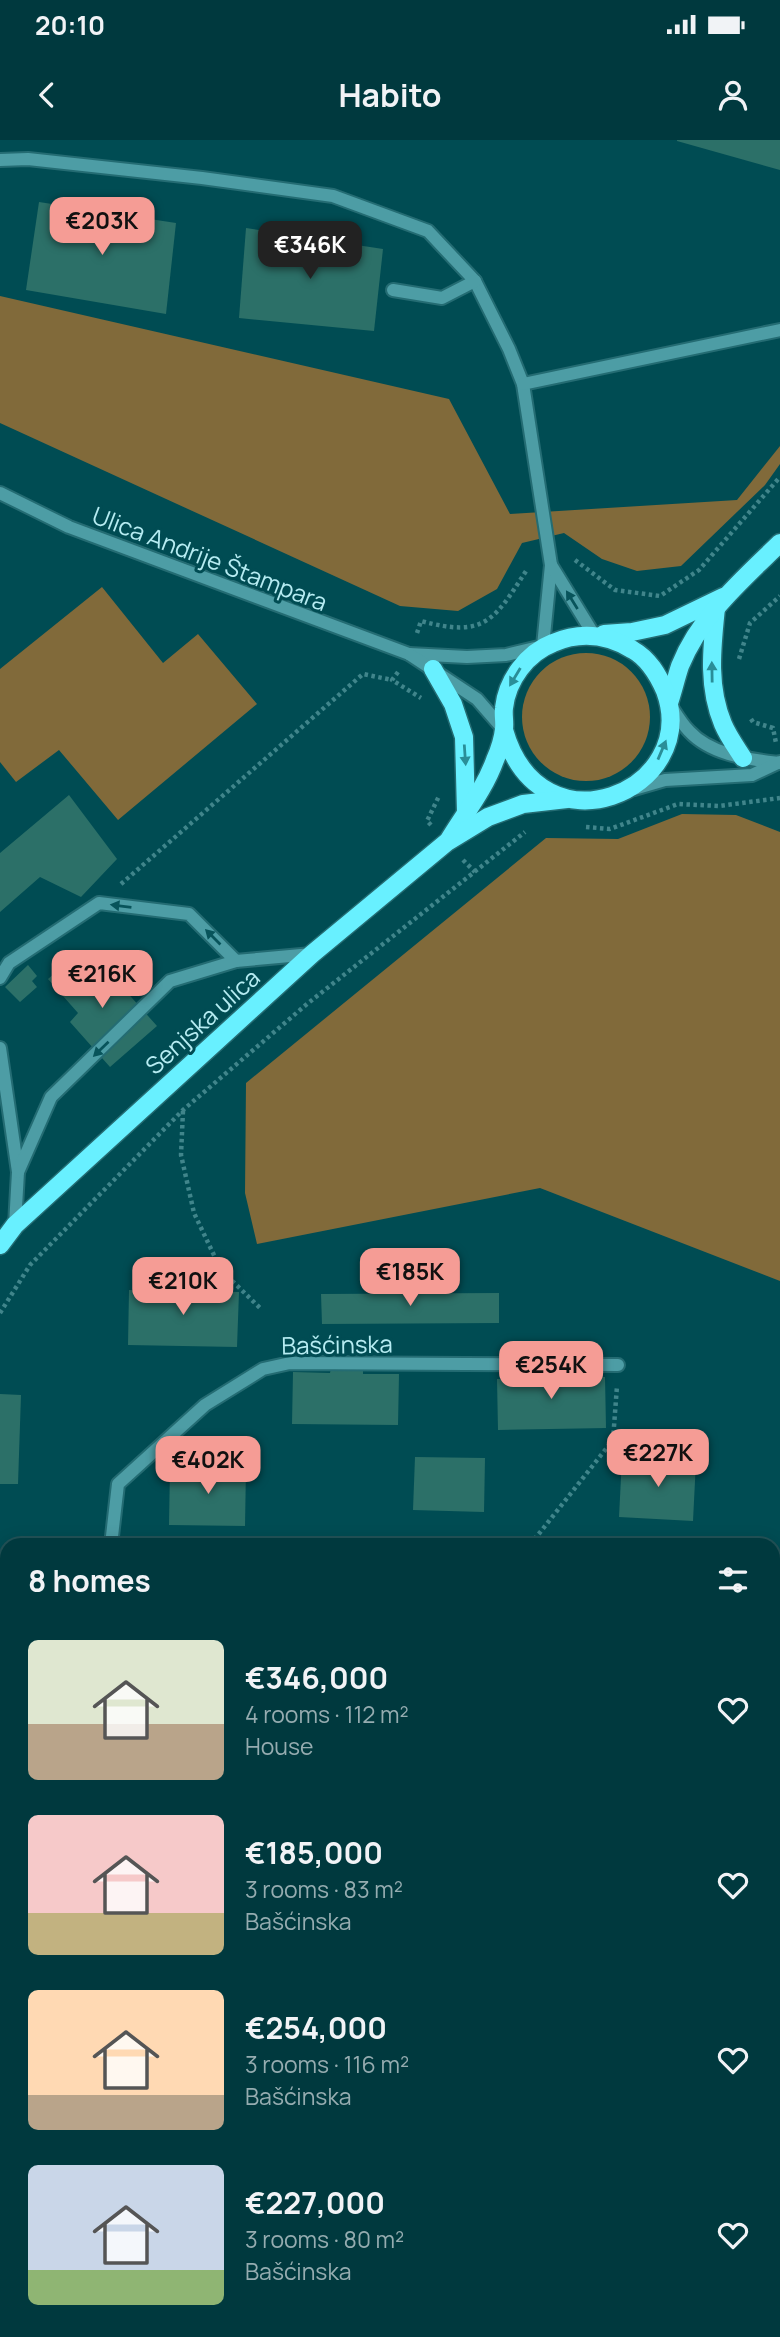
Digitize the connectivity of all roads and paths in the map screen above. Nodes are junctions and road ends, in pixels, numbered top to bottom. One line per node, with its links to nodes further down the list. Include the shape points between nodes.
1 (0, 160): 2 (street, via 28,159 333,196 428,231)
2 (475, 281): 3 (street, via 442,298); 5 (street)
3 (393, 289)
4 (780, 330): 5 (street)
5 (523, 384): 9 (street)
6 (780, 477): 9 (path, via 699,570 660,596 615,590 574,559)
7 (0, 493): 15 (street, Ulica Andrije Štampara, via 69,527)
8 (780, 543): 11 (main road)
9 (551, 565): 12 (path, via 526,571 501,610 476,626 451,629); 13 (street, one-way to 9); 14 (street)
10 (780, 596): 17 (path, via 750,623)
11 (721, 602): 13 (main road, via 665,625); 20 (main road, via 699,630); 23 (main road, one-way to 11, via 723,724 712,684)
12 (421, 621)
13 (594, 635): 14 (main road, via 568,637); 20 (main road, via 619,641 642,655 659,677)
14 (543, 646): 15 (street, Ulica Andrije Štampara, via 506,655); 22 (main road, one-way to 22, via 523,663 509,686)
15 (409, 654): 16 (street, Ulica Andrije Štampara); 18 (path)
16 (433, 669): 22 (street, Ulica Andrije Štampara, via 477,699); 29 (main road, one-way to 29, via 453,704 464,737)
17 (735, 669)
18 (392, 681): 19 (path); 33 (path, via 363,674)
19 (422, 700)
20 (669, 703): 23 (street, via 690,732 717,750); 26 (main road, one-way to 20, via 643,779 660,757 669,731)
21 (745, 711): 24 (path, via 753,722 773,728)
22 (504, 730): 27 (main road, via 522,770 542,788); 29 (main road, Senjska ulica, via 496,760)
23 (743, 758): 24 (street)
24 (779, 762): 26 (street, via 752,775 665,780)
25 (441, 792): 32 (path, via 427,821)
26 (621, 794): 27 (main road)
27 (567, 799): 32 (main road, Senjska ulica, via 523,804 488,817)
28 (780, 799): 30 (path, via 719,806 678,804 610,829)
29 (466, 812): 32 (main road, Senjska ulica)
30 (573, 826)
31 (526, 831): 38 (path, via 307,1004)
32 (447, 842): 34 (main road, Senjska ulica)
33 (99, 903): 35 (street, one-way to 33, via 189,914); 36 (street, via 9,963)
34 (312, 954): 35 (street); 40 (main road, Senjska ulica)
35 (236, 961): 39 (street, one-way to 39, via 170,981 51,1097)
36 (0, 978)
37 (0, 1048): 39 (street)
38 (183, 1110): 42 (path, via 181,1155 194,1213 221,1270); 43 (path, via 30,1265)
39 (18, 1172): 40 (street)
40 (15, 1225): 41 (main road, Senjska ulica)
41 (0, 1245)
42 (260, 1308)
43 (0, 1313)
44 (618, 1365): 45 (street, Bašćinska, via 290,1363 262,1369 205,1405 118,1484); 46 (path, via 613,1440)
45 (112, 1538)
46 (536, 1538)

